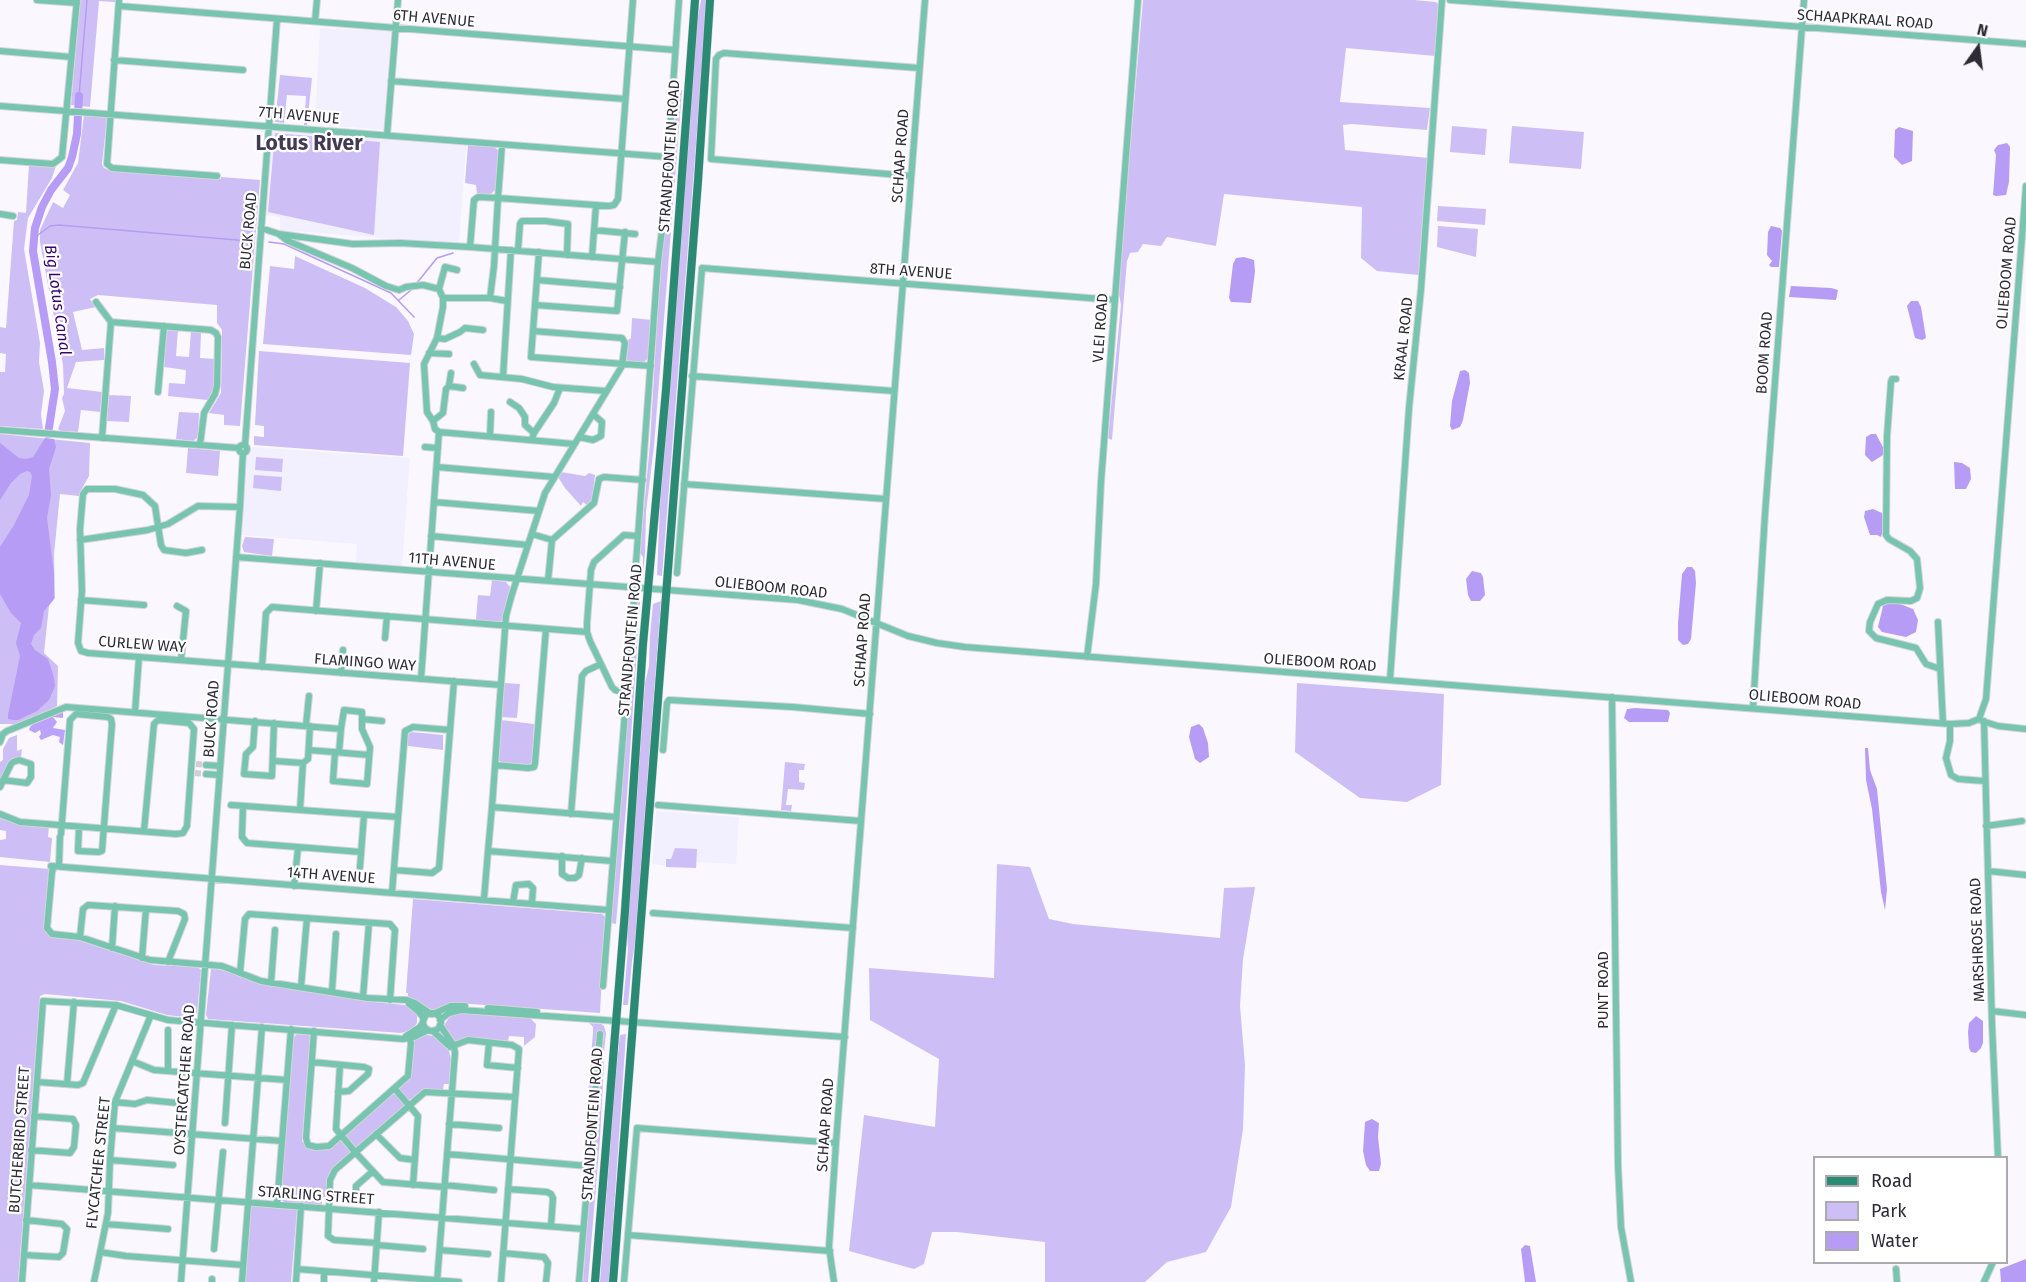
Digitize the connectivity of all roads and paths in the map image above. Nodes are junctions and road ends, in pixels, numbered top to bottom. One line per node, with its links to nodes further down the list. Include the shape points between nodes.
1 (37, 0): 13 (street)
2 (317, 0): 16 (street)
3 (398, 0): 17 (street)
4 (633, 0): 20 (street)
5 (679, 0): 21 (street, STRANDFONTEIN ROAD)
6 (695, 0): 129 (main road, STRANDFONTEIN ROAD)
7 (710, 0): 130 (main road, STRANDFONTEIN ROAD)
8 (925, 0): 25 (street, SCHAAP ROAD)
9 (1138, 0): 66 (street, VLEI ROAD)
10 (1442, 0): 154 (street, KRAAL ROAD)
11 (1450, 0): 18 (street, SCHAAPKRAAL ROAD)
12 (1804, 0): 18 (street, BOOM ROAD)
13 (77, 2): 23 (street)
14 (119, 3): 15 (street, 6TH AVENUE); 24 (street)
15 (278, 19): 16 (street, 6TH AVENUE); 32 (street, BUCK ROAD)
16 (315, 21): 17 (street, 6TH AVENUE)
17 (395, 27): 20 (street, 6TH AVENUE); 27 (street)
18 (1802, 27): 19 (street, SCHAAPKRAAL ROAD); 160 (street, BOOM ROAD)
19 (2026, 44)
20 (629, 46): 21 (street, 6TH AVENUE); 28 (street)
21 (675, 50): 36 (street, STRANDFONTEIN ROAD)
22 (0, 51): 23 (street)
23 (72, 57): 30 (street)
24 (114, 60): 26 (street); 31 (street)
25 (919, 68): 39 (street, SCHAAP ROAD); 39 (street, via 724,53 716,59 710,158)
26 (243, 70)
27 (391, 81): 28 (street); 33 (street)
28 (625, 99): 35 (street)
29 (0, 106): 30 (street, 7TH AVENUE)
30 (70, 111): 31 (street, 7TH AVENUE); 37 (street, via 60,160 53,164)
31 (110, 114): 32 (street, 7TH AVENUE); 38 (street, via 106,160 110,167)
32 (269, 126): 33 (street, 7TH AVENUE); 45 (street, BUCK ROAD)
33 (387, 135): 34 (street, 7TH AVENUE)
34 (502, 145): 35 (street, 7TH AVENUE); 41 (street)
35 (621, 154): 36 (street, 7TH AVENUE); 42 (street, via 618,199 614,205)
36 (668, 157): 58 (street, STRANDFONTEIN ROAD)
37 (0, 160)
38 (217, 176)
39 (911, 176): 61 (street, SCHAAP ROAD)
40 (2026, 186): 165 (street, OLIEBOOM ROAD, via 1988,680)
41 (498, 198): 42 (street); 50 (street, via 474,200); 51 (street)
42 (596, 205): 46 (street)
43 (0, 214): 44 (street)
44 (13, 216)
45 (261, 228): 48 (street); 104 (street, BUCK ROAD)
46 (594, 230): 47 (street); 56 (street)
47 (625, 232): 49 (street); 57 (street)
48 (279, 234): 50 (street, via 353,244); 63 (street, via 386,286 399,290 423,285)
49 (635, 234)
50 (470, 247): 51 (street)
51 (494, 249): 52 (street); 65 (street)
52 (511, 250): 53 (street); 67 (street)
53 (518, 250): 54 (street); 55 (street, via 522,221 545,221 568,224)
54 (539, 252): 55 (street); 60 (street)
55 (567, 255): 56 (street)
56 (592, 257): 57 (street)
57 (622, 259): 58 (street); 62 (street)
58 (658, 261): 79 (street, STRANDFONTEIN ROAD)
59 (457, 270): 63 (street, via 444,267)
60 (537, 280): 62 (street); 69 (street)
61 (903, 283): 66 (street, 8TH AVENUE); 81 (street, 8TH AVENUE, via 705,267 701,271); 88 (street, SCHAAP ROAD)
62 (620, 287): 69 (street, via 617,311)
63 (440, 289): 64 (street)
64 (443, 298): 65 (street); 74 (street)
65 (490, 298): 67 (street)
66 (1115, 300): 146 (street, VLEI ROAD, via 1096,584)
67 (507, 301): 82 (street)
68 (96, 302): 70 (street)
69 (535, 305): 73 (street)
70 (111, 322): 71 (street); 99 (street)
71 (164, 326): 89 (street); 101 (street, via 211,330 218,337 217,386 204,413)
72 (483, 330): 74 (street, via 465,328 445,339)
73 (533, 331): 77 (street, via 622,338); 77 (street, via 531,357)
74 (438, 338): 75 (street)
75 (429, 353): 76 (street); 93 (street, via 424,364 425,395)
76 (449, 354)
77 (623, 363): 79 (street); 87 (street)
78 (474, 364): 82 (street, via 479,377)
79 (651, 366): 107 (street, STRANDFONTEIN ROAD)
80 (451, 373): 84 (street)
81 (692, 376): 88 (street); 108 (street)
82 (503, 377): 86 (street)
83 (1896, 379): 151 (street, via 1891,382 1887,436 1886,535 1915,557 1920,588 1914,600 1878,604 1869,631 1876,638 1916,648 1926,664)
84 (449, 386): 85 (street); 93 (street, via 443,414)
85 (463, 388)
86 (560, 388): 87 (street); 97 (street)
87 (606, 391): 92 (street)
88 (894, 391): 109 (street, SCHAAP ROAD)
89 (158, 392)
90 (510, 402): 97 (street, via 519,408)
91 (491, 412): 96 (street)
92 (593, 414): 98 (street); 98 (street, via 602,422 601,436 596,440)
93 (433, 422): 95 (street)
94 (0, 430): 99 (street)
95 (440, 432): 96 (street); 103 (street)
96 (490, 436): 97 (street)
97 (533, 436): 100 (street)
98 (579, 436): 100 (street)
99 (102, 438): 101 (street)
100 (574, 444): 106 (street)
101 (200, 445): 104 (street)
102 (425, 447): 103 (street)
103 (438, 448): 105 (street)
104 (242, 449): 111 (street, BUCK ROAD)
105 (437, 466): 106 (street); 110 (street)
106 (554, 477): 112 (street)
107 (643, 480): 116 (street, STRANDFONTEIN ROAD); 118 (street, via 599,479 594,503)
108 (684, 484): 109 (street); 124 (street)
109 (886, 499): 139 (street, SCHAAP ROAD)
110 (434, 502): 112 (street); 115 (street)
111 (240, 507): 113 (street, via 198,506); 121 (street, BUCK ROAD)
112 (539, 511): 114 (street)
113 (159, 527): 117 (street); 117 (street, CURLEW WAY, via 155,506 148,498 115,489 91,488 83,494); 120 (street, via 161,545 166,551)
114 (532, 534): 118 (street); 119 (street)
115 (432, 536): 119 (street); 123 (street)
116 (638, 536): 125 (street, STRANDFONTEIN ROAD); 128 (street, via 624,536 596,559)
117 (80, 540): 131 (street, CURLEW WAY)
118 (552, 540): 127 (street)
119 (528, 545): 126 (street)
120 (202, 550)
121 (236, 557): 122 (street, 11TH AVENUE); 148 (street, BUCK ROAD)
122 (320, 563): 123 (street, 11TH AVENUE); 135 (street)
123 (429, 572): 126 (street, 11TH AVENUE); 137 (street)
124 (677, 573)
125 (635, 577)
126 (517, 579): 127 (street, 11TH AVENUE); 140 (street)
127 (548, 581): 128 (street, 11TH AVENUE)
128 (590, 585): 129 (street, 11TH AVENUE); 142 (street)
129 (648, 589): 130 (street, 11TH AVENUE); 253 (main road, STRANDFONTEIN ROAD)
130 (666, 591): 139 (street, OLIEBOOM ROAD, via 805,601 842,609); 254 (main road, STRANDFONTEIN ROAD)
131 (81, 600): 133 (street); 145 (street, CURLEW WAY, via 81,651)
132 (634, 600): 157 (street, STRANDFONTEIN ROAD)
133 (144, 605)
134 (177, 606): 147 (street, via 186,611)
135 (316, 611): 136 (street); 150 (street, via 270,608)
136 (387, 616): 137 (street); 143 (street)
137 (425, 619): 140 (street); 153 (street)
138 (1938, 622): 151 (street)
139 (877, 623): 146 (street, OLIEBOOM ROAD, via 908,636 947,645); 162 (street, SCHAAP ROAD)
140 (506, 626): 141 (street); 156 (street)
141 (546, 629): 142 (street); 183 (street, via 534,766)
142 (586, 632): 149 (street)
143 (385, 638)
144 (343, 650): 152 (street)
145 (139, 657): 147 (street, CURLEW WAY); 161 (street)
146 (1087, 657): 154 (street, OLIEBOOM ROAD)
147 (181, 660): 148 (street, CURLEW WAY)
148 (228, 664): 150 (street, FLAMINGO WAY); 164 (street, BUCK ROAD)
149 (601, 664): 157 (street, via 612,687); 195 (street, via 582,676)
150 (262, 667): 152 (street, FLAMINGO WAY)
151 (1940, 669): 169 (street)
152 (341, 673): 153 (street, FLAMINGO WAY)
153 (421, 679): 155 (street, FLAMINGO WAY)
154 (1390, 680): 159 (street, OLIEBOOM ROAD)
155 (454, 681): 156 (street, FLAMINGO WAY); 174 (street)
156 (501, 685): 183 (street)
157 (626, 693): 198 (street, STRANDFONTEIN ROAD)
158 (309, 696): 171 (street)
159 (1612, 697): 160 (street, OLIEBOOM ROAD); 361 (street, PUNT ROAD, via 1618,1165 1621,1227)
160 (1753, 708): 169 (street, OLIEBOOM ROAD)
161 (135, 712): 164 (street); 175 (street, via 66,707 7,731)
162 (870, 714): 177 (street, via 669,700); 199 (street, SCHAAP ROAD)
163 (362, 716): 167 (street); 172 (street, via 344,710); 179 (street)
164 (224, 718): 166 (street); 184 (street, BUCK ROAD)
165 (1981, 720): 170 (street, OLIEBOOM ROAD); 173 (street, OLIEBOOM ROAD); 187 (street, MARSHROSE ROAD)
166 (255, 721): 168 (street); 180 (street, via 253,747 246,753 244,774 272,776)
167 (382, 721)
168 (274, 723): 171 (street); 180 (street)
169 (1942, 723): 170 (street, OLIEBOOM ROAD)
170 (1950, 724): 187 (street, via 1946,758 1951,775)
171 (308, 726): 172 (street); 176 (street)
172 (341, 729): 178 (street)
173 (2026, 729)
174 (450, 730): 197 (street, via 413,727 405,731); 214 (street, via 439,868 432,873)
175 (0, 742)
176 (309, 750): 178 (street); 181 (street)
177 (663, 750)
178 (337, 752): 179 (street); 179 (street, via 333,782 366,784)
179 (369, 755)
180 (274, 761): 181 (street)
181 (303, 764): 193 (street)
182 (206, 765): 184 (street)
183 (495, 765): 192 (street)
184 (220, 766): 186 (street, BUCK ROAD)
185 (206, 774): 186 (street)
186 (219, 775): 217 (street, BUCK ROAD)
187 (1984, 781): 203 (street, MARSHROSE ROAD)
188 (2, 784): 188 (street, via 27,783 31,764 14,761)
189 (231, 805): 191 (street)
190 (658, 805): 199 (street)
191 (243, 806): 193 (street); 206 (street, via 243,841)
192 (492, 807): 195 (street); 207 (street)
193 (300, 810): 196 (street)
194 (0, 814): 201 (street, via 20,822)
195 (571, 814): 198 (street)
196 (364, 815): 197 (street); 208 (street)
197 (398, 818): 214 (street)
198 (616, 818): 211 (street, STRANDFONTEIN ROAD)
199 (861, 821): 229 (street, SCHAAP ROAD)
200 (2022, 821): 203 (street)
201 (61, 825): 202 (street); 204 (street, via 70,720 77,714 108,717 112,722); 212 (street)
202 (79, 826): 204 (street); 204 (street, via 80,852 102,850)
203 (1986, 826): 215 (street, MARSHROSE ROAD)
204 (105, 829): 205 (street)
205 (144, 831): 205 (street, via 176,834 184,832 187,826 194,764 191,724 155,722)
206 (298, 848): 208 (street); 218 (street)
207 (488, 850): 209 (street); 220 (street)
208 (361, 852): 213 (street)
209 (562, 856): 210 (street); 210 (street, via 562,874 568,878 579,875)
210 (582, 858): 211 (street)
211 (612, 861): 225 (street, STRANDFONTEIN ROAD)
212 (54, 866): 217 (street, 14TH AVENUE); 232 (street, via 48,931)
213 (360, 867)
214 (394, 870): 219 (street)
215 (1988, 871): 216 (street); 247 (street, MARSHROSE ROAD)
216 (2026, 875)
217 (211, 879): 218 (street, 14TH AVENUE); 236 (street, OYSTERCATCHER ROAD)
218 (294, 886): 219 (street, 14TH AVENUE)
219 (392, 893): 220 (street, 14TH AVENUE)
220 (484, 899): 221 (street, 14TH AVENUE)
221 (513, 902): 222 (street, 14TH AVENUE); 222 (street, via 516,885 529,884 533,886)
222 (532, 903): 225 (street, 14TH AVENUE)
223 (115, 906): 224 (street); 232 (street, via 86,906); 233 (street)
224 (147, 909): 234 (street); 235 (street, via 184,915)
225 (608, 910): 239 (street, STRANDFONTEIN ROAD)
226 (653, 913): 229 (street)
227 (307, 918): 228 (street); 237 (street, via 248,915); 240 (street)
228 (369, 923): 242 (street); 243 (street, via 390,924 395,929)
229 (853, 928): 265 (street, SCHAAP ROAD)
230 (275, 930): 238 (street)
231 (336, 934): 241 (street)
232 (80, 937): 233 (street)
233 (112, 948): 234 (street)
234 (142, 958): 235 (street)
235 (168, 962): 236 (street)
236 (205, 965): 237 (street); 256 (street, OYSTERCATCHER ROAD)
237 (240, 972): 238 (street)
238 (271, 983): 240 (street)
239 (603, 986)
240 (302, 987): 241 (street)
241 (332, 991): 242 (street)
242 (363, 997): 243 (street)
243 (390, 1000): 244 (street)
244 (400, 1001): 248 (street, via 415,1003); 252 (street, via 417,1009)
245 (74, 1002): 246 (street); 277 (street, BUTCHERBIRD STREET, via 43,1000); 278 (street)
246 (116, 1005): 249 (street); 278 (street, via 84,1081)
247 (1992, 1011): 250 (street); 301 (street, MARSHROSE ROAD)
248 (432, 1014): 251 (street, via 460,1006 558,1013); 252 (street); 255 (street)
249 (151, 1015): 256 (street); 268 (street, FLYCATCHER STREET)
250 (2026, 1015)
251 (585, 1019): 253 (street); 255 (street, via 461,1010 449,1013)
252 (423, 1020): 261 (street); 264 (street)
253 (615, 1020): 254 (street); 357 (main road, STRANDFONTEIN ROAD)
254 (632, 1021): 265 (street); 358 (main road, STRANDFONTEIN ROAD)
255 (440, 1022): 261 (street); 267 (street)
256 (201, 1023): 257 (street); 273 (street, OYSTERCATCHER ROAD)
257 (232, 1025): 258 (street); 274 (street)
258 (262, 1027): 259 (street); 275 (street)
259 (291, 1029): 262 (street); 276 (street)
260 (168, 1030): 272 (street)
261 (431, 1030): 264 (street); 267 (street)
262 (314, 1031): 264 (street); 269 (street)
263 (600, 1034): 306 (street, STRANDFONTEIN ROAD)
264 (409, 1037): 279 (street, via 408,1073)
265 (845, 1037): 296 (street, SCHAAP ROAD)
266 (489, 1043): 267 (street, via 464,1041); 271 (street, via 518,1047); 271 (street, via 487,1065)
267 (452, 1047): 281 (street)
268 (132, 1061): 272 (street); 283 (street, FLYCATCHER STREET)
269 (312, 1062): 270 (street); 293 (street, via 306,1142 326,1147)
270 (340, 1065): 280 (street); 280 (street, via 370,1070 349,1091)
271 (518, 1068): 282 (street)
272 (168, 1071): 273 (street)
273 (197, 1073): 274 (street); 292 (street, OYSTERCATCHER ROAD)
274 (228, 1075): 275 (street); 287 (street)
275 (258, 1077): 276 (street); 294 (street)
276 (287, 1080): 295 (street)
277 (37, 1082): 278 (street); 286 (street, BUTCHERBIRD STREET)
278 (67, 1084)
279 (395, 1089): 285 (street); 293 (street)
280 (338, 1092): 293 (street, via 335,1127)
281 (452, 1092): 282 (street); 285 (street, via 425,1092); 288 (street)
282 (515, 1097): 303 (street)
283 (116, 1102): 284 (street); 289 (street, FLYCATCHER STREET)
284 (178, 1103)
285 (409, 1105): 291 (street); 304 (street, via 418,1116)
286 (34, 1116): 297 (street, BUTCHERBIRD STREET); 297 (street, via 73,1119 74,1148 72,1152)
287 (225, 1123)
288 (449, 1124): 290 (street); 300 (street)
289 (113, 1128): 292 (street); 302 (street, FLYCATCHER STREET)
290 (499, 1128)
291 (376, 1134): 299 (street); 304 (street, via 400,1158)
292 (193, 1135): 294 (street); 315 (street, OYSTERCATCHER ROAD)
293 (341, 1135): 299 (street)
294 (253, 1139): 295 (street); 317 (street)
295 (282, 1141): 318 (street)
296 (836, 1143): 329 (street, via 637,1128); 334 (street, SCHAAP ROAD)
297 (31, 1150): 308 (street, BUTCHERBIRD STREET)
298 (223, 1152): 316 (street)
299 (355, 1152): 307 (street); 320 (street, via 331,1174)
300 (447, 1154): 303 (street); 310 (street)
301 (1998, 1156)
302 (110, 1160): 305 (street); 313 (street, FLYCATCHER STREET)
303 (511, 1160): 306 (street); 311 (street)
304 (415, 1161): 309 (street)
305 (174, 1165)
306 (588, 1166): 327 (street, STRANDFONTEIN ROAD)
307 (372, 1172): 309 (street, via 383,1182); 314 (street)
308 (29, 1185): 313 (street, STARLING STREET); 323 (street, BUTCHERBIRD STREET)
309 (413, 1185): 310 (street)
310 (445, 1186): 312 (street); 322 (street)
311 (508, 1189): 324 (street); 326 (street, via 551,1194)
312 (494, 1190)
313 (109, 1192): 315 (street, STARLING STREET); 325 (street, FLYCATCHER STREET)
314 (356, 1192)
315 (188, 1197): 316 (street, STARLING STREET); 339 (street, OYSTERCATCHER ROAD)
316 (218, 1200): 317 (street, STARLING STREET); 331 (street)
317 (248, 1202): 318 (street, STARLING STREET); 341 (street)
318 (277, 1205): 319 (street, STARLING STREET)
319 (301, 1206): 320 (street, STARLING STREET); 342 (street)
320 (329, 1209): 321 (street, STARLING STREET); 330 (street, via 329,1237)
321 (379, 1212): 322 (street, STARLING STREET); 330 (street)
322 (442, 1217): 324 (street, STARLING STREET); 333 (street)
323 (26, 1220): 338 (street, BUTCHERBIRD STREET); 338 (street, via 63,1224 67,1229 59,1257)
324 (506, 1222): 326 (street, STARLING STREET); 336 (street)
325 (106, 1224): 328 (street); 335 (street, FLYCATCHER STREET)
326 (551, 1226): 327 (street, STARLING STREET)
327 (583, 1228): 356 (street, STRANDFONTEIN ROAD)
328 (168, 1229)
329 (628, 1235): 334 (street); 359 (street)
330 (377, 1244): 332 (street); 345 (street)
331 (214, 1249)
332 (423, 1249)
333 (440, 1250): 337 (street); 346 (street)
334 (830, 1251): 360 (street, SCHAAP ROAD)
335 (100, 1252): 339 (street); 348 (street, FLYCATCHER STREET)
336 (504, 1253): 354 (street); 355 (street, via 544,1257 548,1263)
337 (488, 1254)
338 (24, 1255): 347 (street, BUTCHERBIRD STREET)
339 (183, 1261): 341 (street); 349 (street, OYSTERCATCHER ROAD)
340 (1993, 1264): 363 (street)
341 (243, 1265): 350 (street)
342 (297, 1269): 344 (street); 351 (street)
343 (1896, 1269): 362 (street)
344 (324, 1272): 345 (street); 352 (street)
345 (374, 1279): 346 (street)
346 (437, 1281): 353 (street)
347 (21, 1282)
348 (94, 1282)
349 (181, 1282)
350 (242, 1282)
351 (296, 1282)
352 (324, 1282)
353 (459, 1282)
354 (501, 1282)
355 (546, 1282)
356 (579, 1282)
357 (595, 1282)
358 (613, 1282)
359 (624, 1282)
360 (834, 1282)
361 (1631, 1282)
362 (1897, 1282)
363 (1984, 1282)

